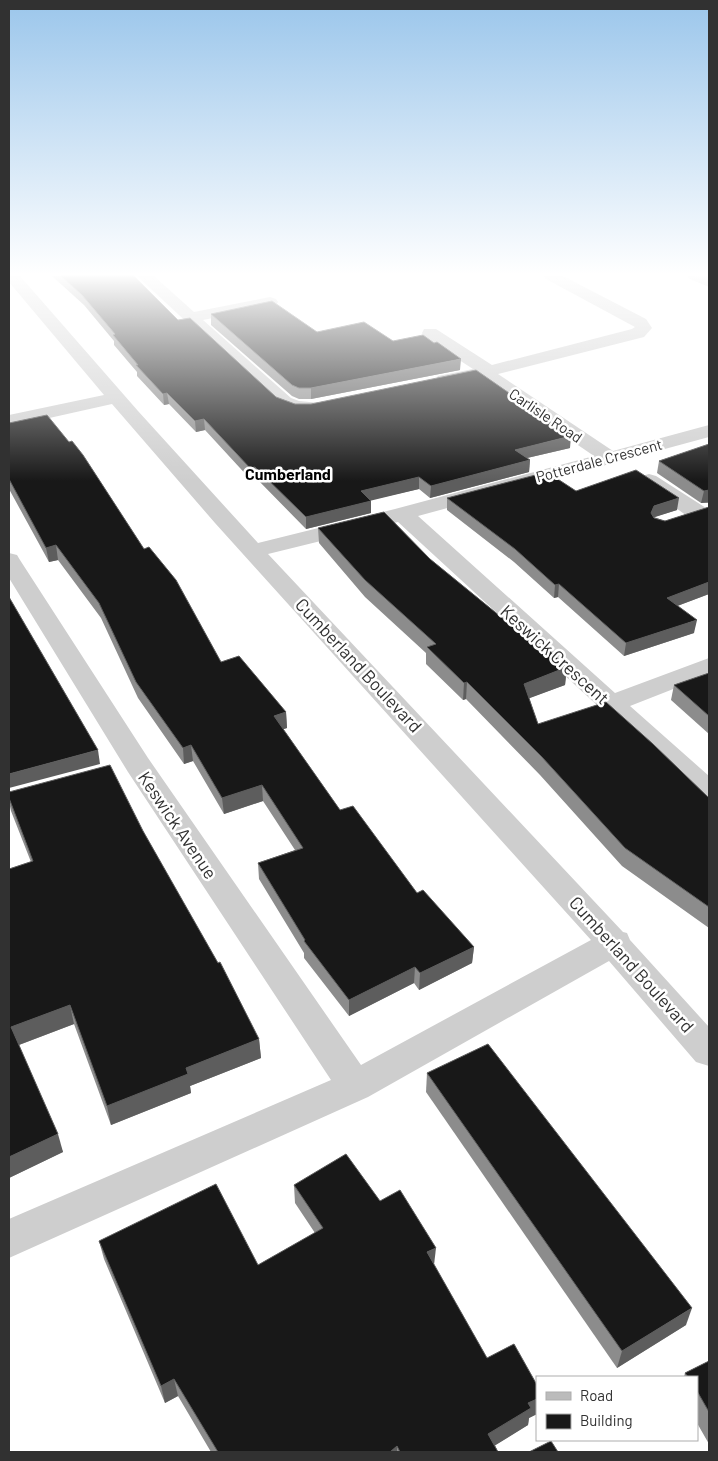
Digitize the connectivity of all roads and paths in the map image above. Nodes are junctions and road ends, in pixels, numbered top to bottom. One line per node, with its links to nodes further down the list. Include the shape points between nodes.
1 (70, 344): 7 (street, Cumberland Boulevard)
2 (221, 344): 8 (street, via 284,402 296,407)
3 (446, 344): 5 (street, Carlisle Road)
4 (594, 344): 5 (street)
5 (486, 372): 6 (street); 11 (street, Carlisle Road)
6 (426, 384)
7 (116, 398): 9 (street); 15 (street, Cumberland Boulevard)
8 (330, 404)
9 (9, 421)
10 (709, 431): 11 (street, Potterdale Crescent)
11 (612, 457): 12 (street, Carlisle Road); 13 (street, Potterdale Crescent)
12 (704, 511): 14 (street)
13 (402, 514): 15 (street, Potterdale Crescent); 18 (street, Keswick Crescent)
14 (671, 522)
15 (253, 551): 20 (street, Cumberland Boulevard)
16 (9, 560): 22 (street, Keswick Avenue, via 124,769)
17 (709, 666): 18 (street)
18 (610, 704): 19 (street, Keswick Crescent)
19 (709, 792)
20 (614, 942): 21 (street, Cumberland Boulevard); 22 (street)
21 (709, 1051)
22 (355, 1086): 23 (street)
23 (9, 1239)

